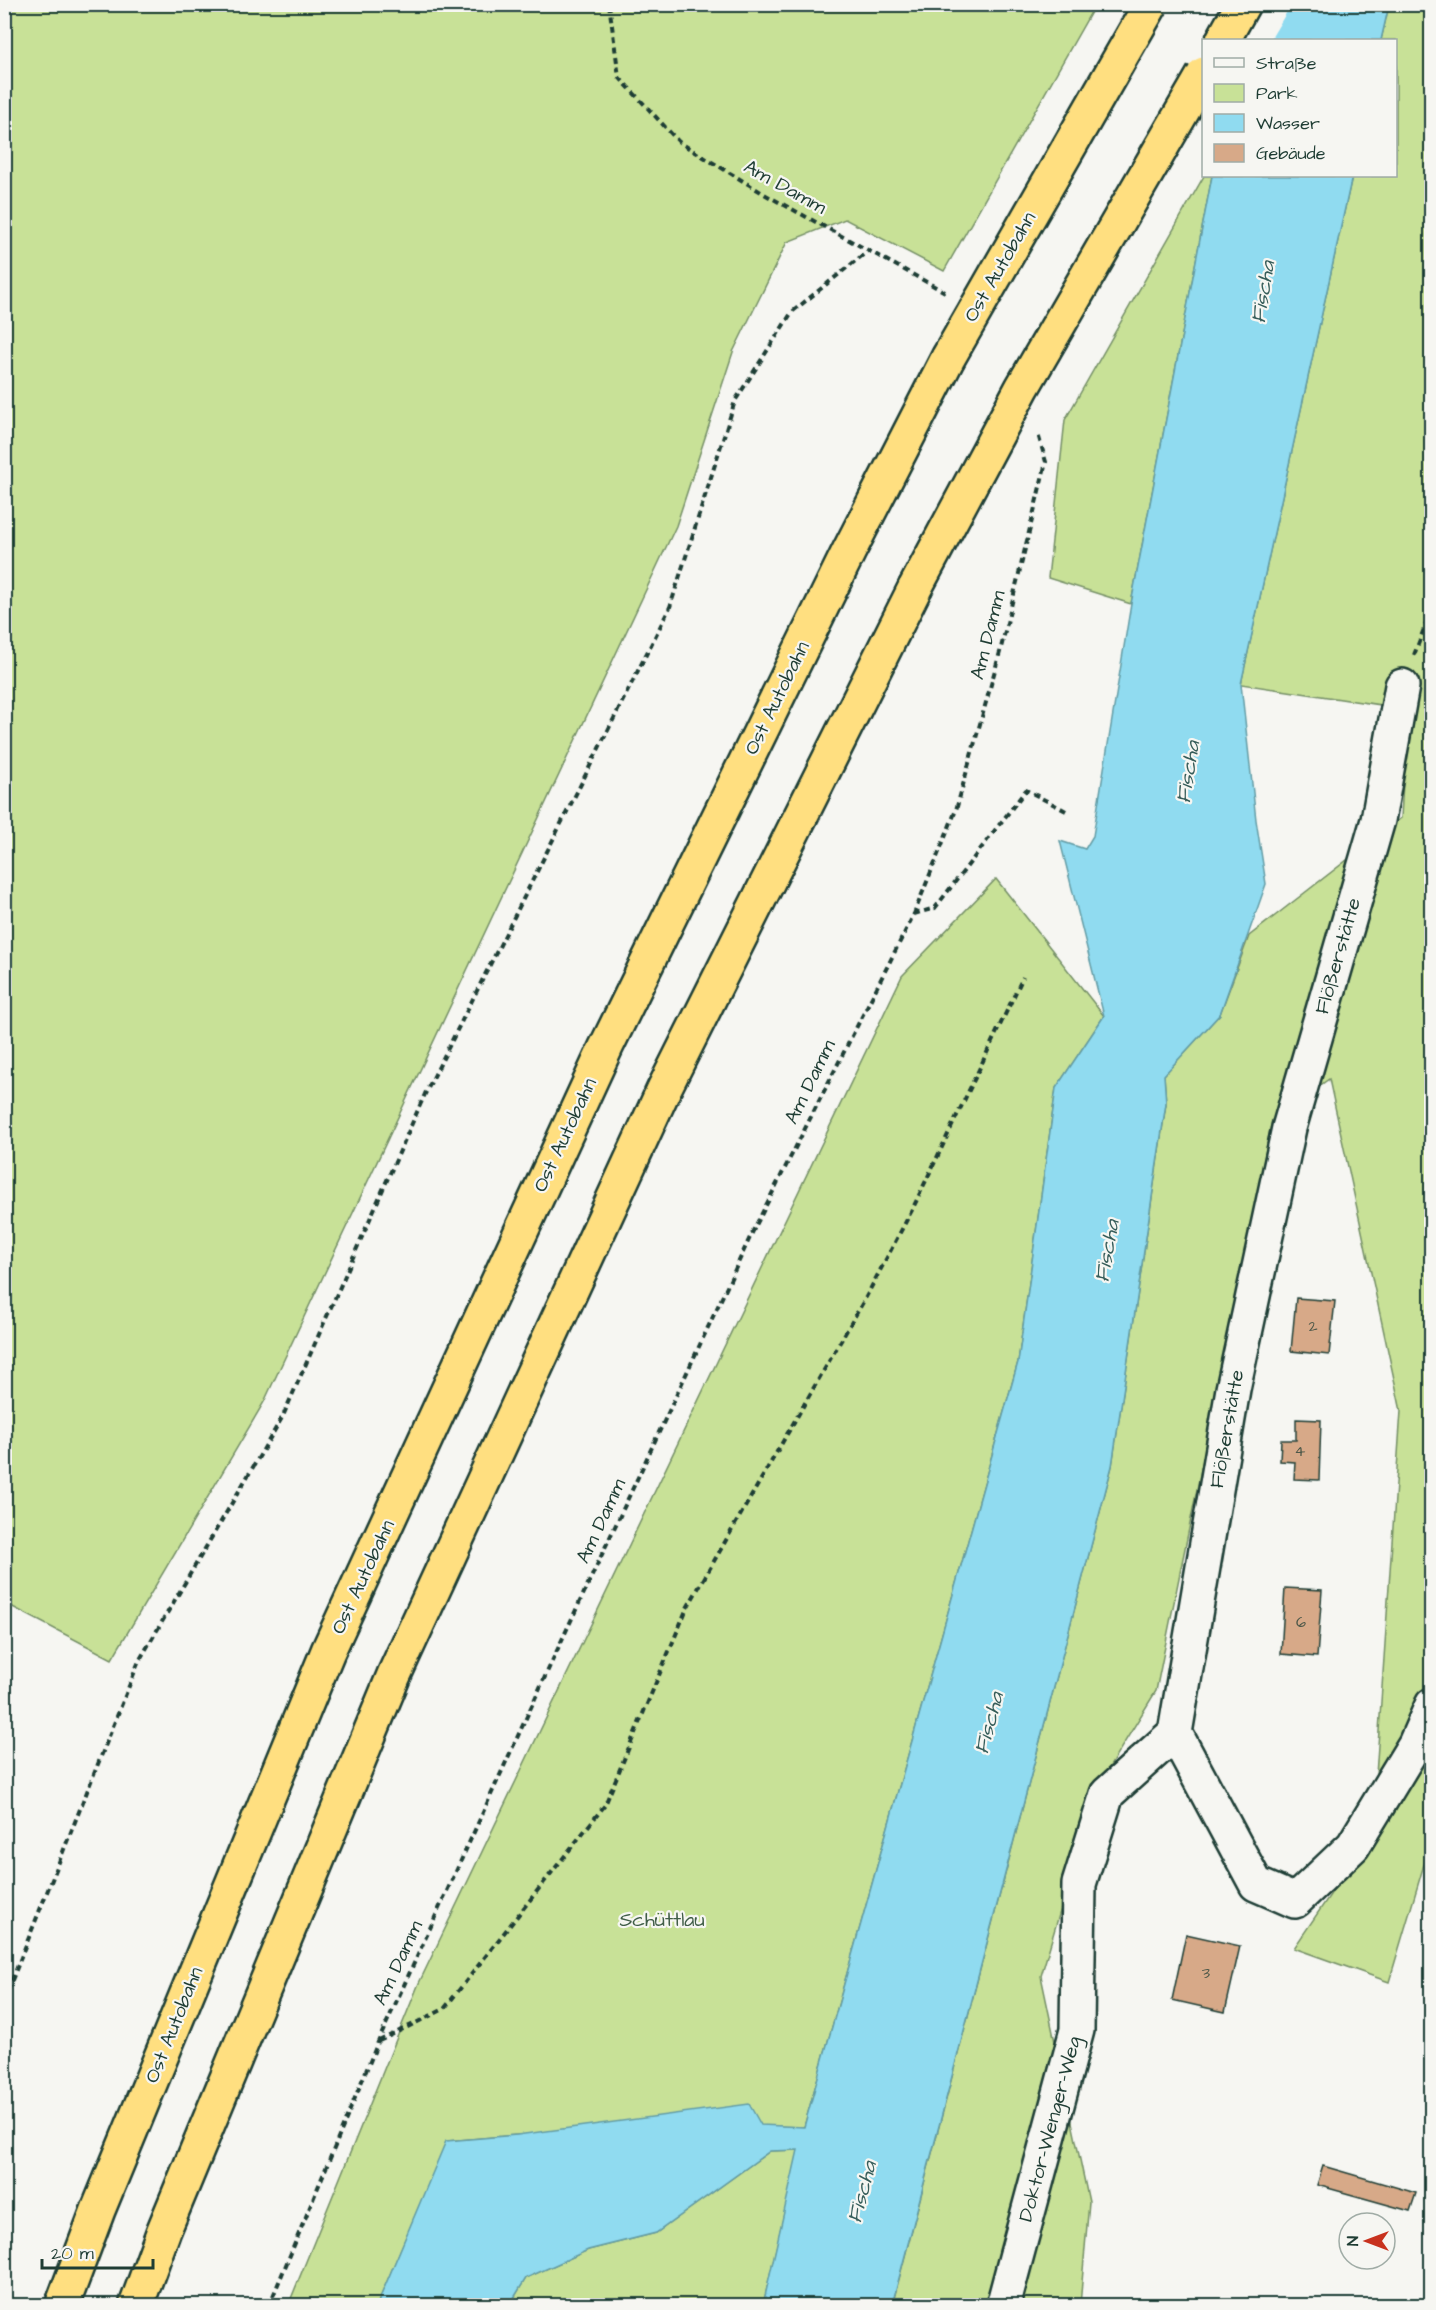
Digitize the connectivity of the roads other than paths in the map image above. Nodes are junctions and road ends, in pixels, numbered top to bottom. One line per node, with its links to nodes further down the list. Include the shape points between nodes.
1 (1151, 4): 8 (highway, Ost Autobahn, bridge, via 948,357 606,1047 328,1652)
2 (1244, 4): 3 (highway)
3 (1224, 39)
4 (1202, 76): 9 (highway, bridge, via 1022,388 915,588 664,1089 399,1665)
5 (1402, 686): 7 (street, Flößerstätte, via 1378,820 1289,1128 1233,1389)
6 (1431, 1705): 7 (street, via 1415,1744 1353,1846 1295,1901 1256,1884)
7 (1175, 1733): 10 (street, Doktor-Wenger-Weg, via 1107,1794 1079,1884 1077,2030)
8 (62, 2306)
9 (136, 2306)
10 (1003, 2306)

